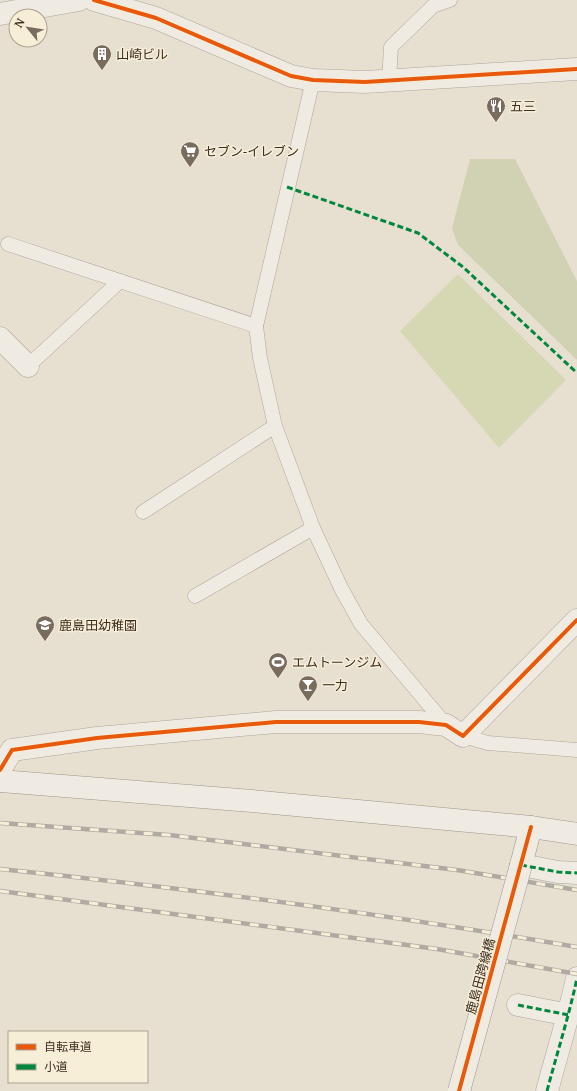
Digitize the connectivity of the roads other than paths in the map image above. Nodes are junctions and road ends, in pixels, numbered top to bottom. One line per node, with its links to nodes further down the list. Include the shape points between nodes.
1 (79, 0): 4 (street)
2 (94, 0): 6 (street, via 156,18 291,76)
3 (450, 0): 7 (lane, via 433,6 391,47)
4 (0, 14)
5 (577, 69): 7 (street)
6 (313, 80): 7 (street); 10 (lane)
7 (389, 81)
8 (8, 244): 9 (lane)
9 (120, 281): 10 (lane); 12 (lane)
10 (256, 326): 13 (lane, via 260,358)
11 (0, 338): 12 (street)
12 (28, 366)
13 (275, 426): 14 (lane); 15 (lane)
14 (143, 512)
15 (313, 528): 16 (lane); 18 (lane, via 361,624)
16 (195, 596)
17 (577, 620): 18 (street)
18 (455, 731): 19 (lane, via 488,744); 20 (street, via 419,722 276,722 97,738 12,750)
19 (577, 750)
20 (0, 770)
21 (9, 782): 22 (street)
22 (531, 827): 23 (street); 24 (street, 鹿島田跨線橋)
23 (577, 834)
24 (521, 866): 25 (street); 29 (street, 鹿島田跨線橋, bridge)
25 (577, 873)
26 (577, 978): 28 (street)
27 (518, 1005): 28 (street)
28 (569, 1015): 30 (street)
29 (459, 1091)
30 (547, 1091)

